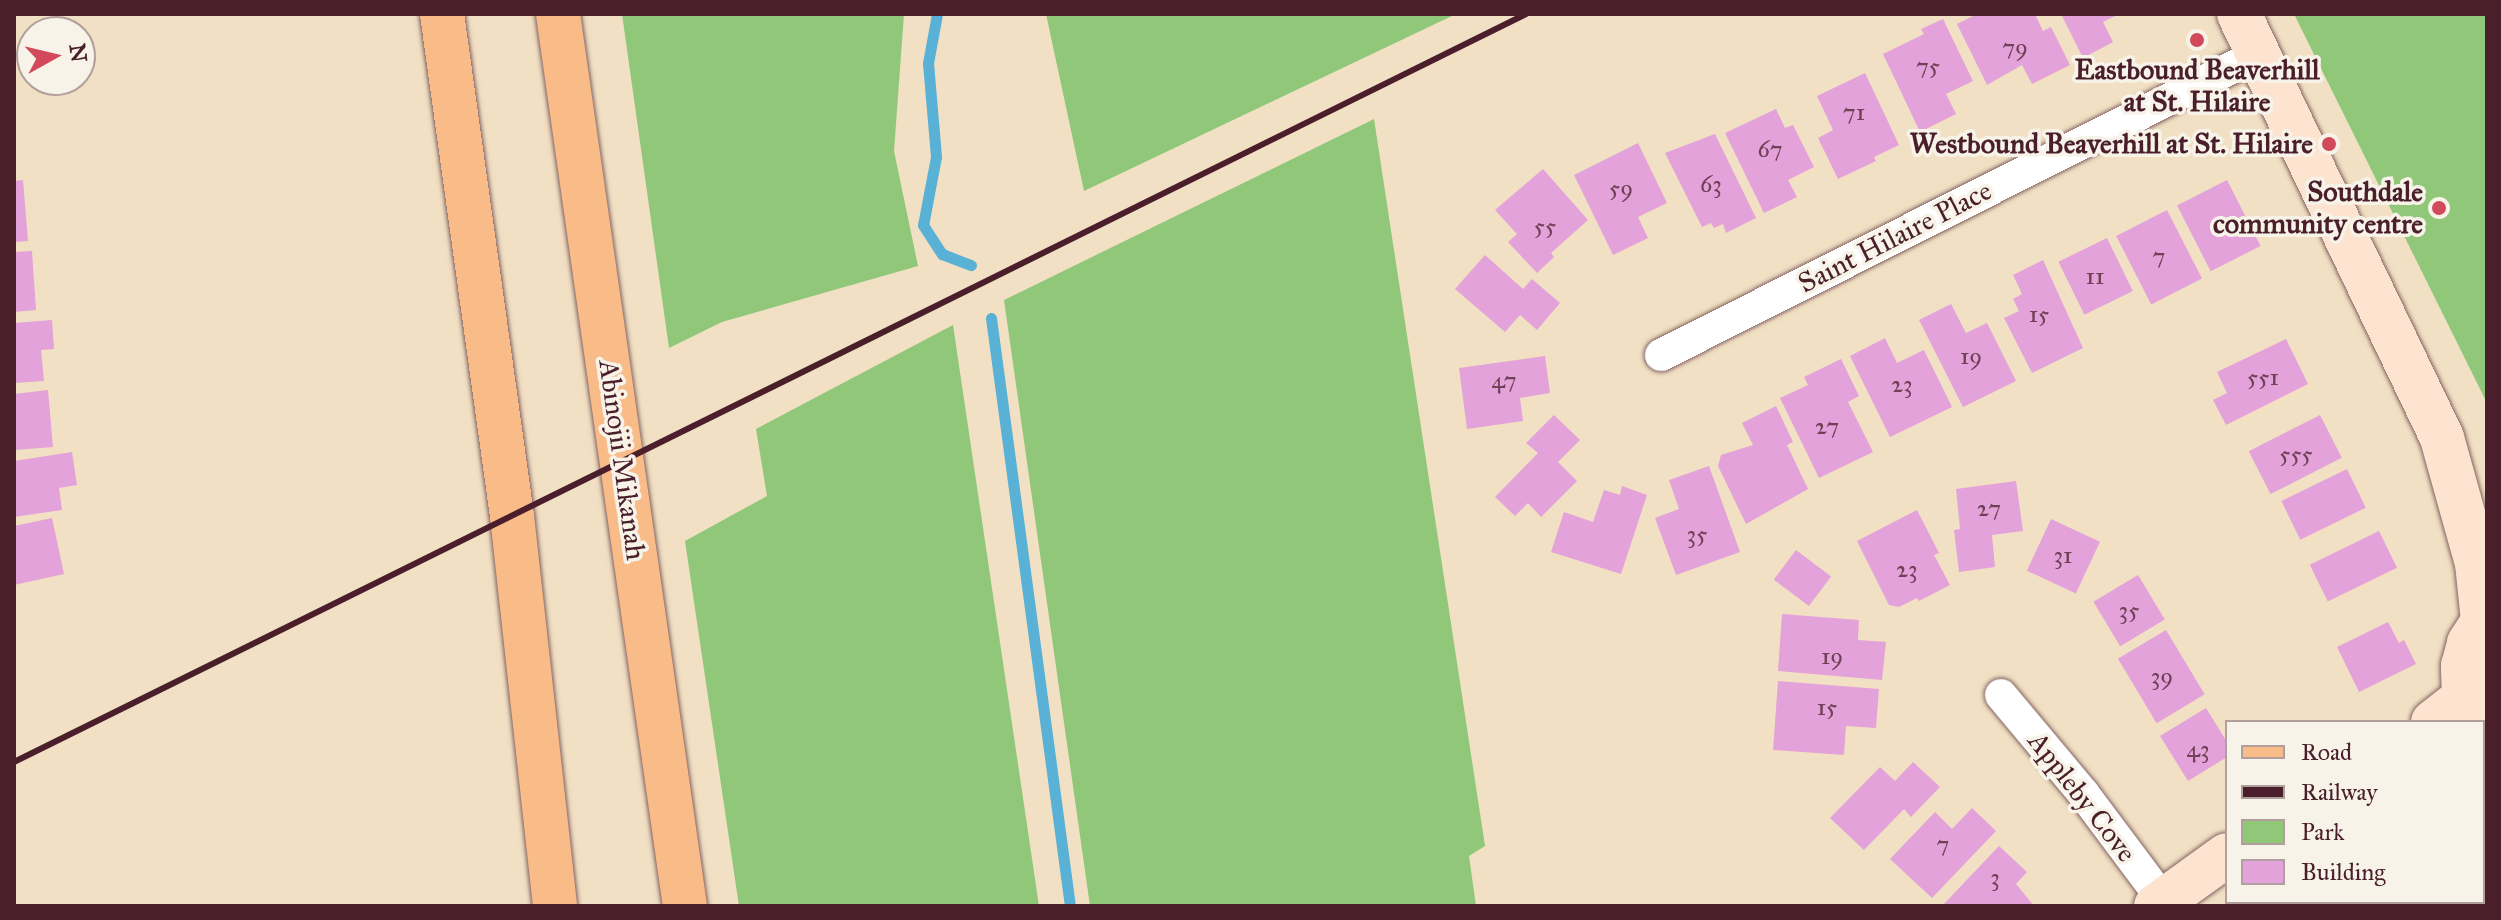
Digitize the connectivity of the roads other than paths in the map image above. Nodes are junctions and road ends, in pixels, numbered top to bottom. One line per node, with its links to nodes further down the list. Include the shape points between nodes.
1 (442, 14): 13 (main road, via 512,516)
2 (558, 14): 14 (main road, Abinojii Mikanah)
3 (2239, 14): 4 (street)
4 (2257, 55): 5 (street, Saint Hilaire Place); 6 (street)
5 (1661, 355)
6 (2442, 438): 7 (street); 8 (street, via 2477,563)
7 (2487, 488)
8 (2485, 618): 10 (street, via 2469,643 2463,666)
9 (2001, 695): 12 (street, Appleby Cove, via 2083,793)
10 (2464, 720)
11 (2225, 856): 12 (street)
12 (2160, 903)
13 (555, 906)
14 (685, 906)

